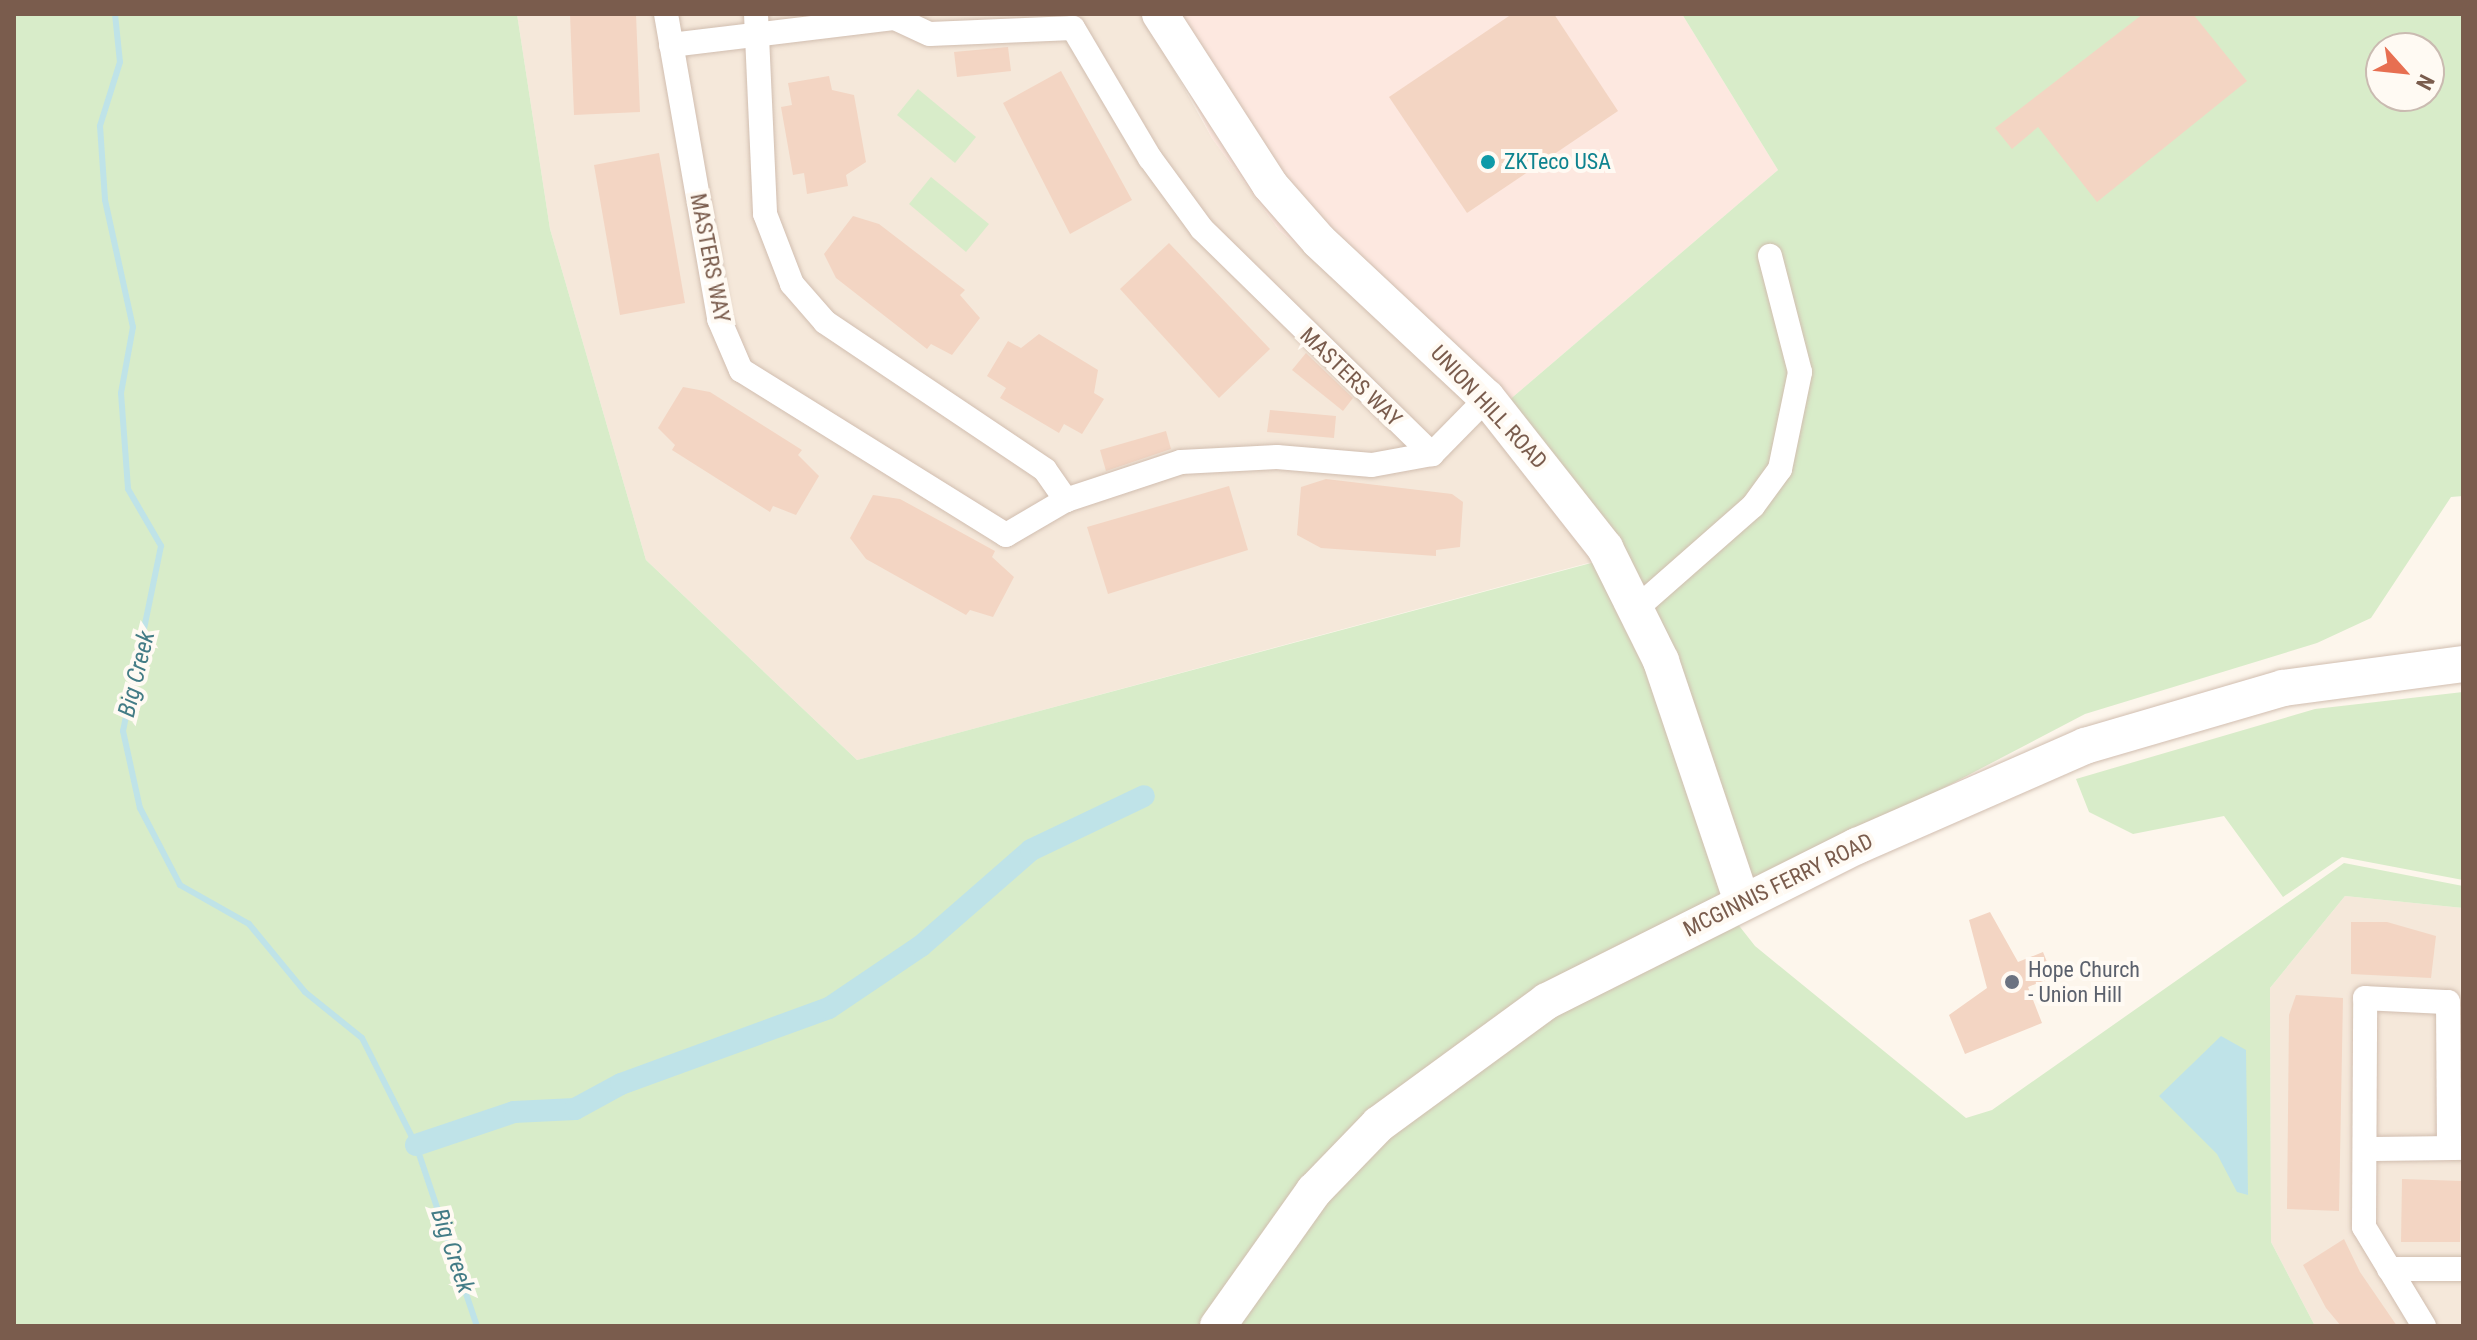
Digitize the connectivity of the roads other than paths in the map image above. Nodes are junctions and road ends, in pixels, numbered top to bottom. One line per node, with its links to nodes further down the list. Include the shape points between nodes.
1 (666, 14): 6 (street)
2 (1160, 14): 8 (main road, UNION HILL ROAD, via 1270,185 1319,241)
3 (896, 16): 4 (street, MASTERS WAY); 5 (street, MASTERS WAY)
4 (934, 24): 9 (street, MASTERS WAY, via 1073,28 1150,158 1202,229)
5 (758, 25): 6 (street, MASTERS WAY); 10 (street, via 765,214 792,284 825,322 1045,470)
6 (671, 45): 10 (street, MASTERS WAY, via 719,319 741,370 1006,535)
7 (1770, 256): 11 (street, via 1800,372 1780,469 1753,506)
8 (1487, 398): 9 (street); 11 (main road, UNION HILL ROAD, via 1579,509)
9 (1432, 454): 10 (street, MASTERS WAY, via 1372,465 1277,457 1181,462)
10 (1066, 500)
11 (1638, 607): 13 (main road, UNION HILL ROAD)
12 (2463, 664): 13 (main road, MCGINNIS FERRY ROAD, via 2283,688 2169,717 1967,794)
13 (1742, 901): 18 (main road, MCGINNIS FERRY ROAD, via 1547,1001 1437,1074 1314,1191)
14 (2456, 1148): 15 (street); 15 (street, via 2448,1002 2365,998)
15 (2365, 1149): 16 (street, via 2364,1227)
16 (2389, 1269): 17 (street); 19 (street)
17 (2463, 1269)
18 (1218, 1326)
19 (2424, 1326)

